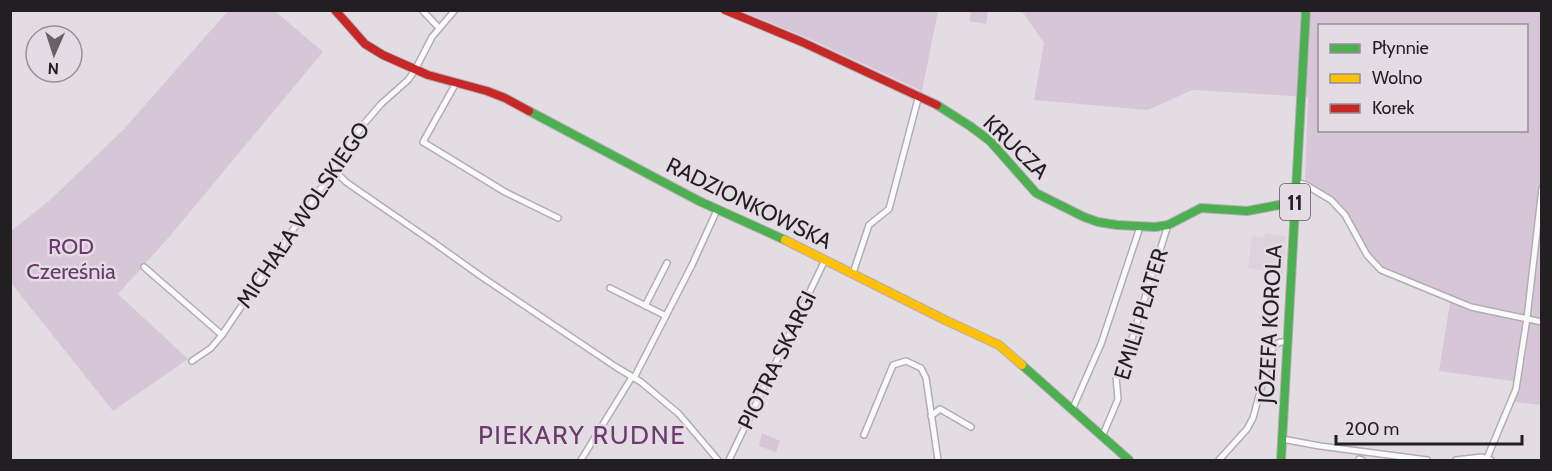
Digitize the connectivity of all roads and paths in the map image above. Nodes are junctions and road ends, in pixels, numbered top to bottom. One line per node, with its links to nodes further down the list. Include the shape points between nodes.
1 (335, 10): 7 (main road, RADZIONKOWSKA, via 370,48)
2 (422, 10): 6 (street)
3 (455, 10): 6 (street, MICHAŁA WOLSKIEGO)
4 (725, 10): 9 (main road, KRUCZA)
5 (1306, 10): 11 (main road, JÓZEFA KOROLA / 11)
6 (439, 28): 7 (street, MICHAŁA WOLSKIEGO)
7 (415, 70): 8 (main road, RADZIONKOWSKA); 10 (street, MICHAŁA WOLSKIEGO, via 371,114)
8 (456, 83): 14 (main road, RADZIONKOWSKA, via 505,98); 15 (street, via 423,142 505,192)
9 (919, 95): 17 (main road, KRUCZA, via 990,141 1036,193 1098,222); 21 (street, via 889,209 869,225)
10 (333, 169): 27 (street, MICHAŁA WOLSKIEGO); 30 (street, via 482,277)
11 (1296, 182): 13 (main road, JÓZEFA KOROLA / 11); 25 (street, via 1331,200 1381,270 1471,307)
12 (1542, 188): 25 (street)
13 (1295, 202): 16 (main road, KRUCZA, via 1247,211 1201,208); 28 (main road, JÓZEFA KOROLA / 11)
14 (717, 210): 18 (main road, RADZIONKOWSKA); 24 (street)
15 (558, 218)
16 (1168, 225): 17 (main road, KRUCZA); 35 (street, EMILII PLATER, via 1116,377 1118,399)
17 (1140, 227): 31 (street, via 1101,344)
18 (825, 260): 21 (main road, RADZIONKOWSKA); 42 (street, PIOTRA SKARGI)
19 (667, 263): 23 (street)
20 (144, 267): 27 (street)
21 (853, 273): 31 (main road, RADZIONKOWSKA, via 999,345)
22 (609, 288): 23 (street)
23 (645, 306): 24 (street)
24 (666, 316): 30 (street)
25 (1527, 318): 26 (street); 39 (street, via 1516,389)
26 (1542, 322)
27 (222, 335): 29 (street, MICHAŁA WOLSKIEGO)
28 (1287, 342): 36 (main road, JÓZEFA KOROLA / 11); 45 (street, via 1275,344 1253,418)
29 (192, 361)
30 (633, 378): 40 (street); 41 (street, via 679,414)
31 (1071, 410): 35 (main road, RADZIONKOWSKA)
32 (931, 416): 33 (street, via 940,409); 34 (street, via 926,378 921,368 906,361 893,365); 43 (street)
33 (971, 427)
34 (864, 435)
35 (1102, 437): 44 (main road, RADZIONKOWSKA)
36 (1282, 439): 37 (street); 46 (main road, JÓZEFA KOROLA / 11)
37 (1359, 451): 38 (street); 47 (street)
38 (1402, 459): 48 (street)
39 (1489, 459): 49 (street)
40 (581, 460)
41 (718, 460)
42 (729, 460)
43 (938, 460)
44 (1129, 460)
45 (1219, 460)
46 (1281, 460)
47 (1360, 460)
48 (1427, 460)
49 (1456, 460)

